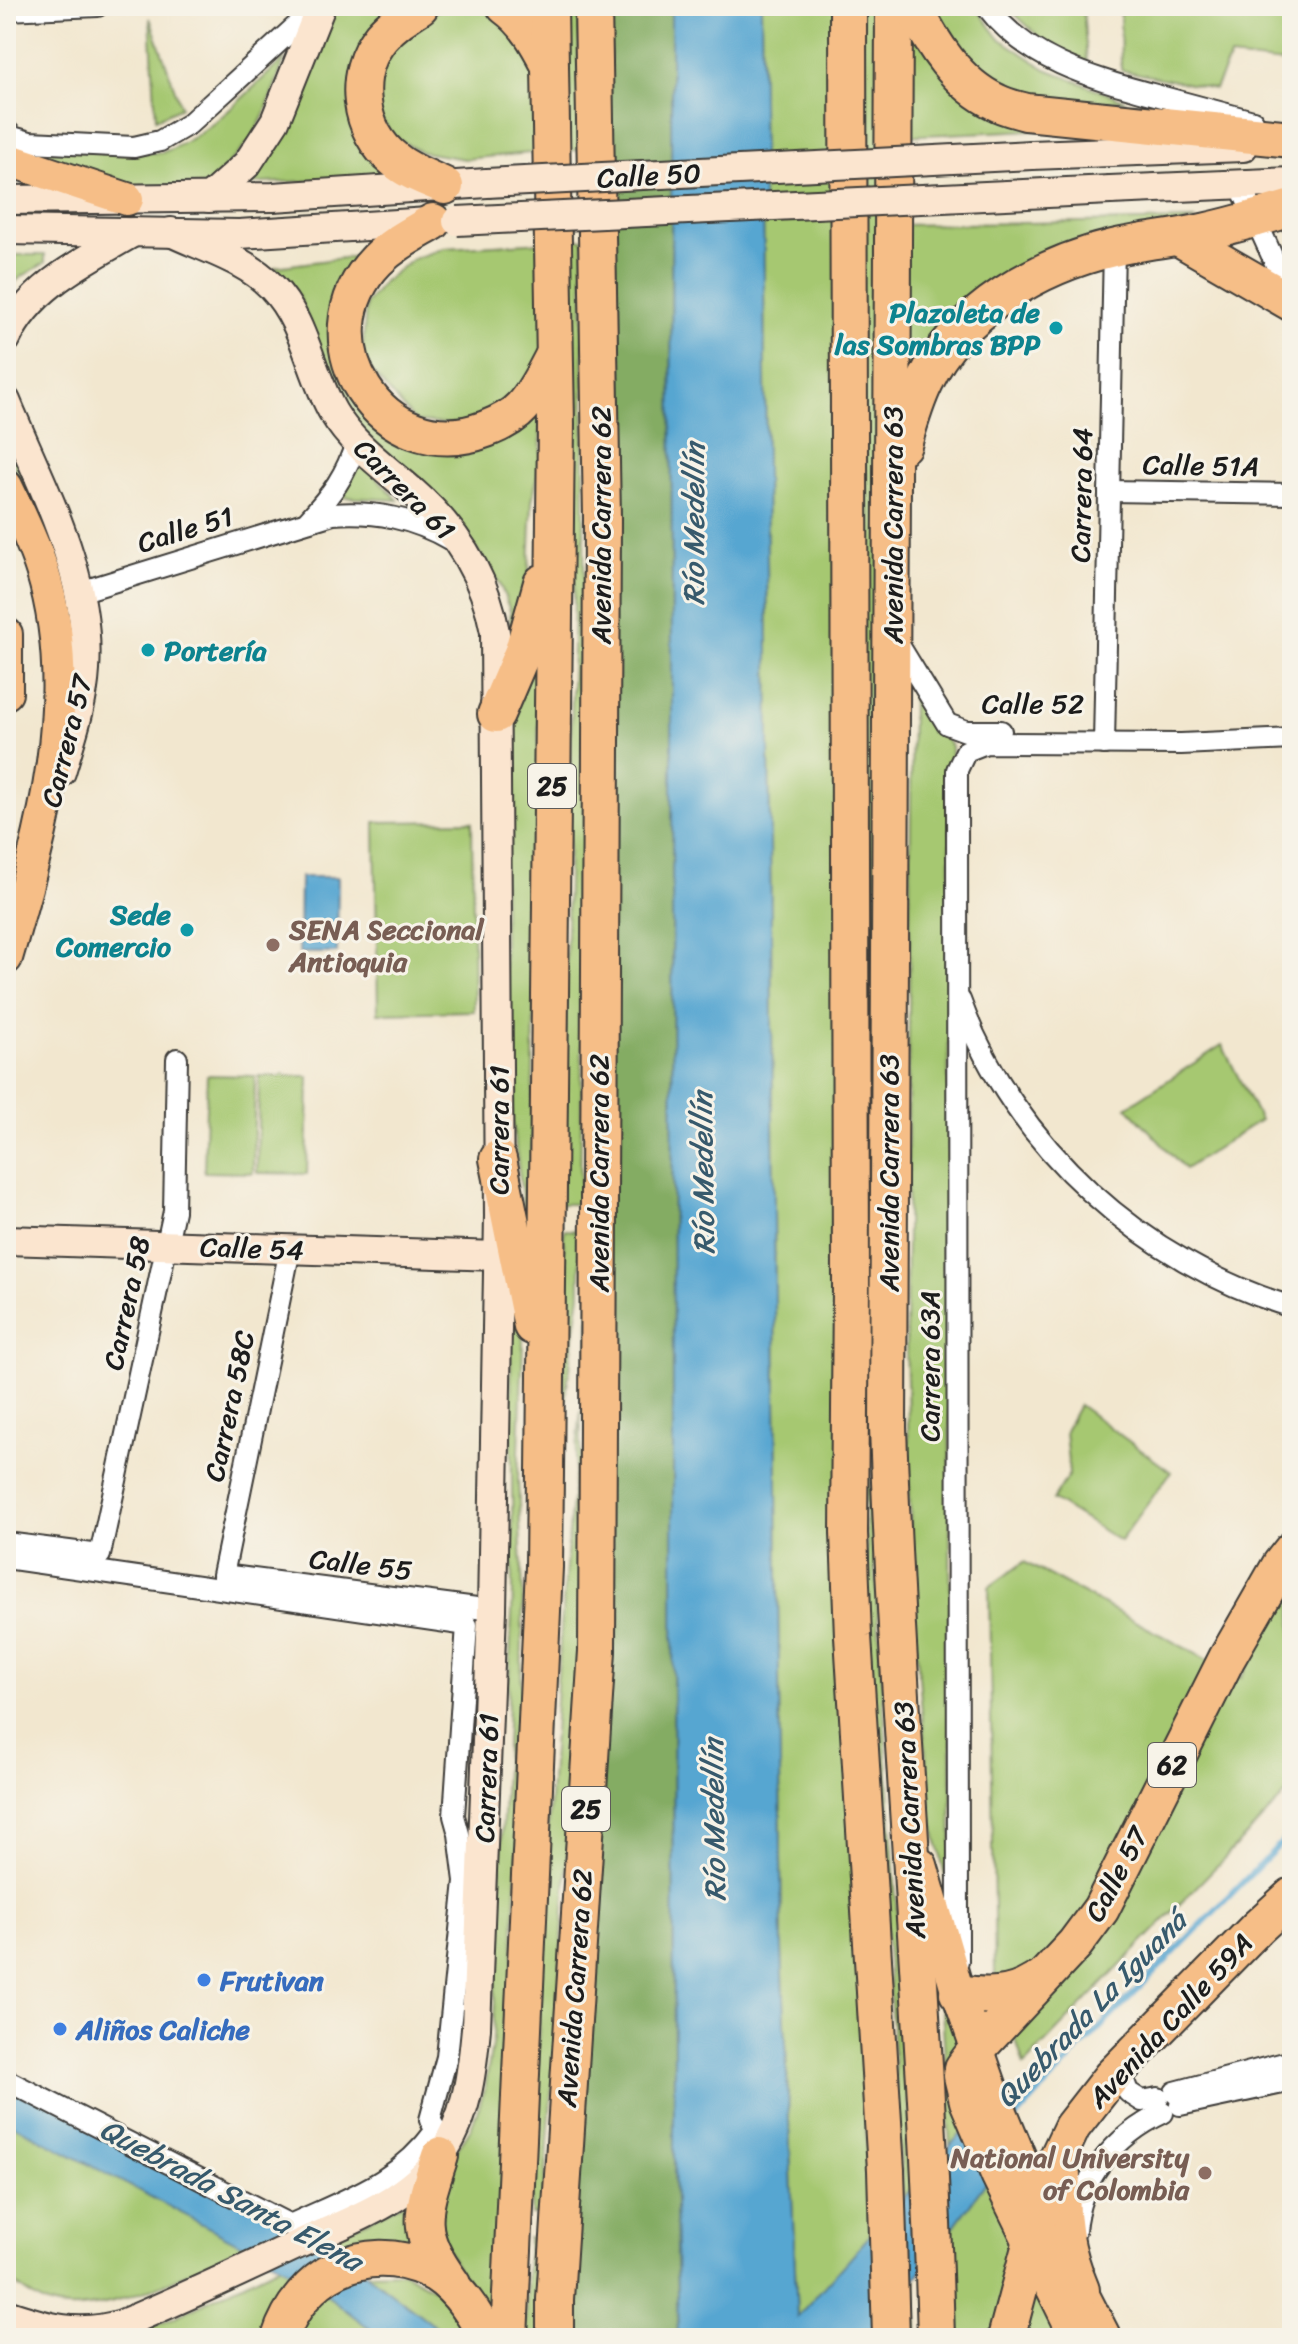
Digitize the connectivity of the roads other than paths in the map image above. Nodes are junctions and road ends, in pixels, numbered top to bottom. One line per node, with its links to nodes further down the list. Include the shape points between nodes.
1 (98, 6): 11 (street)
2 (320, 6): 13 (street, via 189,124 160,141 134,147 30,142); 20 (street, via 267,134 247,164)
3 (420, 6): 19 (highway, via 381,37 366,62 361,93 378,144 394,160)
4 (505, 6): 12 (highway, via 533,34)
5 (549, 6): 12 (highway, Avenida Carrera 62 / 25)
6 (593, 6): 60 (highway, Avenida Carrera 62 / 25, via 602,518)
7 (848, 6): 61 (highway, Avenida Carrera 63)
8 (894, 6): 36 (highway, Avenida Carrera 63)
9 (913, 6): 15 (highway, via 954,69 995,102 1026,112)
10 (986, 6): 14 (street, via 1009,31 1056,64)
11 (6, 10)
12 (550, 66): 33 (highway, Avenida Carrera 62 / 25)
13 (6, 130)
14 (1292, 132)
15 (1292, 142): 19 (street, Calle 50, bridge)
16 (6, 159): 21 (main road)
17 (1292, 182): 18 (street, Calle 50)
18 (1239, 183): 24 (street); 25 (street, Calle 50, bridge)
19 (445, 186): 20 (street, Calle 50)
20 (209, 198): 21 (street, Calle 50)
21 (127, 199): 22 (street, Calle 50)
22 (6, 200)
23 (1292, 208): 24 (highway)
24 (1255, 219): 29 (highway); 31 (street)
25 (445, 221): 28 (street, Calle 50, via 285,232); 33 (highway, via 396,243 360,283 349,314 347,344 368,399 416,432 441,438 471,435 522,407)
26 (9, 230): 27 (street, Calle 50)
27 (134, 232): 28 (street, Calle 50); 32 (street, via 41,292)
28 (171, 232): 35 (street, Carrera 61, via 271,285 295,319 333,412)
29 (1178, 237): 30 (highway); 31 (highway)
30 (1114, 247): 36 (highway, via 1027,281 969,323 925,381); 38 (street, Carrera 64)
31 (1292, 302)
32 (6, 339)
33 (555, 353): 40 (highway, Avenida Carrera 62 / 25)
34 (6, 401): 43 (street, Carrera 57)
35 (356, 442): 41 (street, via 343,478); 42 (street, Carrera 61, via 416,495)
36 (892, 485): 44 (highway, Avenida Carrera 63)
37 (6, 486): 51 (main road, via 42,571 59,674 55,748)
38 (1109, 491): 39 (street, Calle 51A); 48 (street, Carrera 64)
39 (1292, 494)
40 (556, 515): 47 (highway, via 534,617); 63 (highway, Avenida Carrera 62 / 25)
41 (308, 520): 42 (street, Calle 51, via 380,514 417,523); 43 (street, Calle 51)
42 (462, 546): 47 (street, Carrera 61, via 491,605)
43 (80, 592): 51 (street, Carrera 57, via 86,633 78,718)
44 (891, 631): 48 (street, Calle 52, via 941,717 955,729); 64 (highway, Avenida Carrera 63)
45 (6, 634): 46 (main road)
46 (6, 693)
47 (496, 714): 55 (street, Carrera 61)
48 (1104, 738): 49 (street, Calle 52, via 1181,733 1229,740); 50 (street, Calle 52)
49 (1292, 739)
50 (973, 746): 53 (street, Carrera 63A, via 957,770)
51 (37, 853): 52 (main road)
52 (6, 958)
53 (957, 990): 62 (street, via 1007,1094 1054,1155 1099,1200 1150,1240 1206,1273); 74 (street, Carrera 63A)
54 (177, 1059): 57 (street, Carrera 58, via 176,1197)
55 (498, 1159): 59 (street, Carrera 61); 63 (highway)
56 (6, 1240): 57 (street, Calle 54)
57 (167, 1245): 58 (street, Calle 54); 65 (street, Carrera 58, via 100,1555)
58 (290, 1249): 59 (street, Calle 54); 69 (street, Carrera 58C)
59 (498, 1256): 70 (street, Carrera 61)
60 (598, 1279): 68 (highway); 93 (highway, Avenida Carrera 62 / 25, via 597,1651)
61 (851, 1285): 64 (highway); 88 (highway, Avenida Carrera 63, via 852,1622 886,2170)
62 (1292, 1307)
63 (546, 1395): 68 (highway, Avenida Carrera 62 / 25)
64 (888, 1427): 71 (highway, Avenida Carrera 63)
65 (6, 1543)
66 (1292, 1550): 73 (highway, Calle 57 / 62, via 1227,1658 1101,1909)
67 (6, 1558): 78 (street, via 467,1625 454,1816 465,1881 447,2057 430,2120 436,2130 403,2168 290,2225)
68 (544, 1567): 92 (highway, Avenida Carrera 62 / 25)
69 (223, 1575): 70 (street, Calle 55)
70 (492, 1610): 82 (street, Carrera 61, via 473,2069 464,2107)
71 (911, 1830): 74 (main road); 94 (highway, Avenida Carrera 63)
72 (1292, 1896): 76 (highway, Avenida Calle 59A)
73 (1047, 1975): 74 (highway, via 1008,1995); 75 (highway, Calle 57 / 62)
74 (958, 1993): 75 (main road)
75 (977, 2049): 83 (highway, 62, via 962,2076 980,2095)
76 (1130, 2059): 80 (street, via 1123,2078 1128,2092 1142,2101); 81 (highway, Avenida Calle 59A)
77 (1292, 2061): 80 (street)
78 (6, 2080)
79 (1292, 2081): 80 (street)
80 (1169, 2102): 84 (street, via 1121,2139 1088,2185 1074,2247)
81 (1072, 2127): 83 (highway, Avenida Calle 59A); 84 (highway, via 1060,2198 1069,2261)
82 (440, 2156): 85 (highway, via 425,2200 424,2226 431,2255); 86 (street, via 397,2197 106,2329 69,2331)
83 (1035, 2223): 84 (main road); 95 (highway, Avenida Calle 59A); 96 (highway)
84 (1081, 2290): 97 (main road)
85 (456, 2291): 90 (highway, via 411,2263 360,2260 309,2288 290,2312); 91 (highway)
86 (6, 2314)
87 (6, 2321): 89 (street)
88 (890, 2332)
89 (23, 2338)
90 (280, 2338)
91 (487, 2338)
92 (509, 2338)
93 (555, 2338)
94 (936, 2338)
95 (1006, 2338)
96 (1079, 2338)
97 (1105, 2338)

